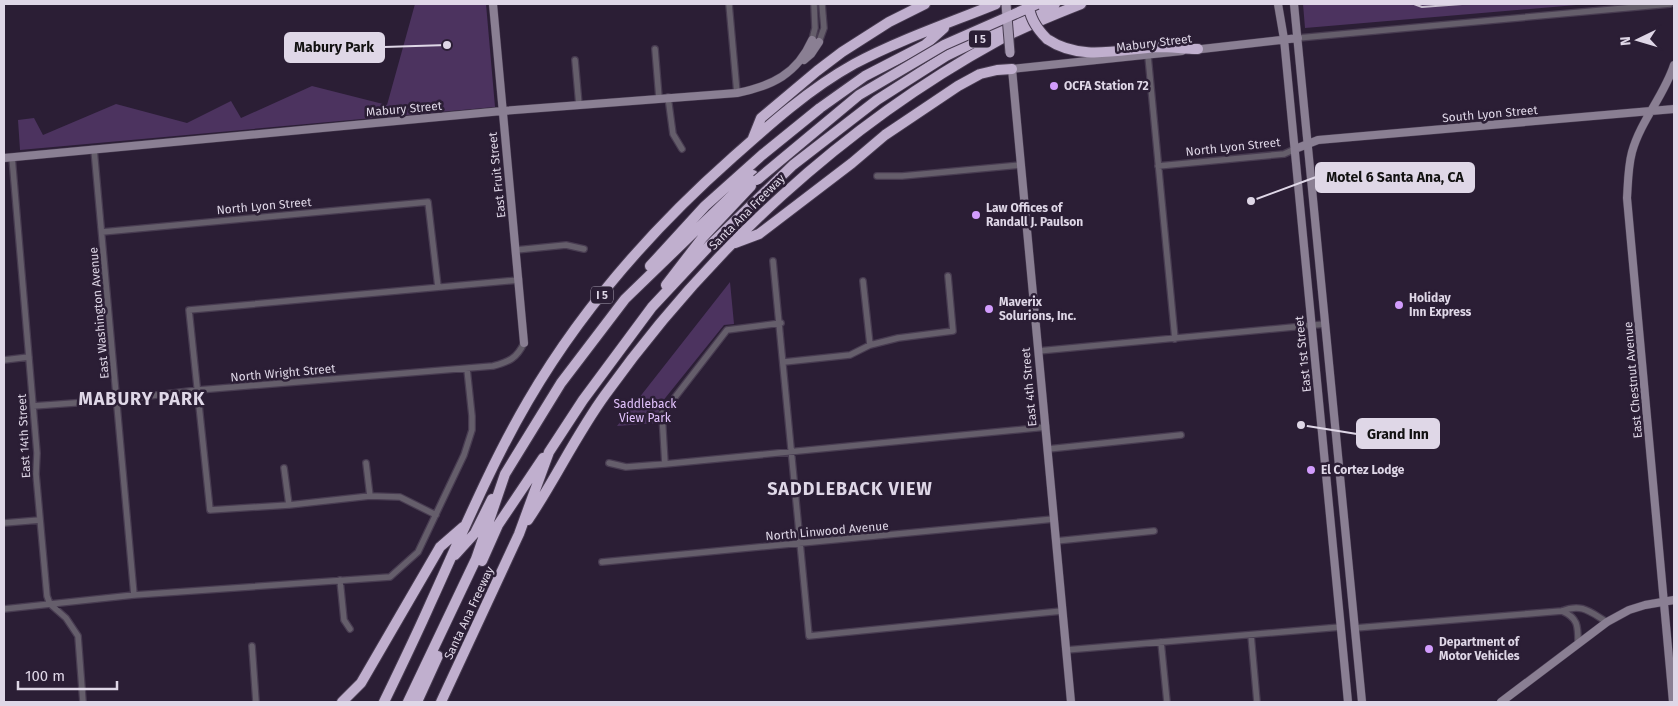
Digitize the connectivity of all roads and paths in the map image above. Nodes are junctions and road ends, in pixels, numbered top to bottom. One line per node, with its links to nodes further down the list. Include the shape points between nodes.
1 (492, 4): 32 (main road, East Fruit Street)
2 (729, 4): 27 (street)
3 (814, 4): 19 (street)
4 (822, 4): 19 (street, via 824,28)
5 (925, 4): 34 (highway, via 889,22 817,70 762,118)
6 (996, 4): 16 (highway, I 5)
7 (1006, 4): 22 (main road, bridge)
8 (1020, 4): 43 (highway, bridge, via 992,15 856,92 803,132)
9 (1029, 4): 21 (highway, bridge, via 1039,31 1064,49 1083,53 1161,47)
10 (1037, 4): 43 (highway, bridge, via 944,45 859,95)
11 (1055, 4): 54 (highway, Santa Ana Freeway / I 5, via 946,56 877,100 793,165 710,245)
12 (1080, 4): 45 (highway, Santa Ana Freeway / I 5, via 1000,40 931,80 825,157)
13 (1278, 4): 18 (main road, East 1st Street)
14 (1294, 4): 17 (main road, East 1st Street)
15 (1670, 4): 17 (street)
16 (950, 22): 34 (highway, I 5, via 854,64 808,94); 53 (highway, I 5, via 925,45 865,76 762,155 705,206 641,275)
17 (1298, 38): 18 (main road, Mabury Street); 35 (main road, East 1st Street)
18 (1284, 39): 21 (main road, Mabury Street); 37 (main road, East 1st Street)
19 (816, 41): 27 (main road, Mabury Street, via 798,63 774,83)
20 (655, 49): 29 (street)
21 (1198, 49): 23 (main road, Mabury Street)
22 (1010, 53)
23 (1148, 56): 26 (main road, Mabury Street); 41 (street)
24 (575, 60): 30 (street)
25 (1674, 65): 33 (main road, East Chestnut Avenue, via 1666,88)
26 (1012, 69): 40 (main road, East 4th Street); 45 (highway, via 980,74 958,86 884,135 759,234)
27 (737, 93): 28 (main road, Mabury Street)
28 (668, 97): 29 (main road, Mabury Street); 36 (street, via 673,134)
29 (659, 98): 30 (main road, Mabury Street)
30 (579, 105): 32 (main road, Mabury Street)
31 (1674, 109): 33 (main road, South Lyon Street)
32 (502, 111): 38 (main road, Mabury Street); 47 (main road, East Fruit Street)
33 (1651, 111): 35 (main road, South Lyon Street, via 1318,140); 96 (main road, East Chestnut Avenue, via 1632,152 1627,198)
34 (752, 140): 85 (highway, I 5, via 662,225 578,325 529,399)
35 (1308, 144): 37 (main road, North Lyon Street); 56 (main road, East 1st Street)
36 (682, 149)
37 (1295, 149): 41 (street, North Lyon Street, via 1284,154); 57 (main road, East 1st Street)
38 (94, 150): 39 (main road, Mabury Street); 44 (street, East Washington Avenue)
39 (8, 158): 62 (street, East 14th Street)
40 (1021, 165): 42 (street); 61 (main road, East 4th Street)
41 (1158, 166): 58 (street)
42 (877, 176)
43 (755, 177): 53 (highway); 54 (highway, via 703,237)
44 (102, 232): 52 (street, North Lyon Street, via 428,202); 67 (street, East Washington Avenue)
45 (730, 245): 87 (highway, Santa Ana Freeway / I 5, via 679,301 605,396)
46 (584, 249): 47 (street, via 566,245)
47 (516, 250): 50 (main road, East Fruit Street)
48 (773, 261): 55 (street)
49 (948, 276): 60 (street, via 953,331)
50 (519, 280): 52 (street); 59 (main road, East Fruit Street)
51 (863, 281): 60 (street)
52 (438, 287): 66 (street, via 189,310)
53 (625, 299): 78 (highway, I 5, via 561,383)
54 (652, 307): 72 (highway, Santa Ana Freeway)
55 (780, 323): 64 (street); 76 (street, via 727,330 662,414)
56 (1325, 324): 57 (street); 103 (main road, East 1st Street)
57 (1312, 326): 58 (street); 92 (main road, East 1st Street)
58 (1175, 339): 61 (street)
59 (524, 343): 65 (street, North Wright Street, via 512,360)
60 (870, 345): 64 (street, via 850,356)
61 (1038, 351): 69 (main road, East 4th Street)
62 (29, 357): 63 (street); 68 (street, East 14th Street)
63 (4, 360)
64 (784, 362): 73 (street)
65 (467, 369): 66 (street, North Wright Street); 81 (street, via 472,430)
66 (198, 390): 67 (street, North Wright Street); 80 (street, via 210,510)
67 (116, 400): 68 (street, North Wright Street); 94 (street, East Washington Avenue)
68 (33, 406): 83 (street, East 14th Street)
69 (1046, 427): 71 (main road, East 4th Street); 73 (street)
70 (1181, 436): 71 (street)
71 (1048, 449): 82 (main road, East 4th Street)
72 (549, 452): 87 (highway, Santa Ana Freeway / I 5); 115 (highway, via 498,526)
73 (793, 452): 76 (street); 89 (street)
74 (609, 463): 76 (street, via 626,467)
75 (366, 464): 79 (street)
76 (665, 464)
77 (284, 468): 80 (street)
78 (505, 474): 90 (highway, I 5, via 475,533); 114 (highway, via 476,559)
79 (370, 496): 80 (street); 81 (street, via 400,497)
80 (289, 504)
81 (436, 515): 93 (street, via 418,552 390,577)
82 (1054, 519): 88 (main road, East 4th Street); 89 (street, North Linwood Avenue)
83 (40, 520): 84 (street); 97 (street, East 14th Street)
84 (4, 523)
85 (465, 525): 90 (highway, I 5); 112 (highway, via 440,547 361,683)
86 (1154, 531): 88 (street)
87 (519, 534): 116 (highway, Santa Ana Freeway / I 5)
88 (1056, 541): 100 (main road, East 4th Street)
89 (801, 544): 91 (street, North Linwood Avenue); 100 (street, via 809,636)
90 (450, 560): 113 (highway, I 5)
91 (602, 562)
92 (1335, 569): 102 (main road, East 1st Street); 103 (main road, via 1345,618)
93 (340, 580): 94 (street); 104 (street, via 344,620)
94 (134, 595): 97 (street)
95 (1674, 600): 96 (main road)
96 (1664, 602): 101 (main road, via 1629,610); 123 (main road, East Chestnut Avenue)
97 (50, 604): 98 (street); 110 (street, via 66,618 78,636)
98 (4, 609)
99 (1562, 610): 101 (street, via 1578,607); 103 (street); 107 (street, via 1575,621)
100 (1062, 611): 109 (main road, East 4th Street)
101 (1607, 622): 107 (main road)
102 (1341, 627): 105 (street); 120 (main road, East 1st Street)
103 (1355, 628): 121 (main road, East 1st Street)
104 (350, 629)
105 (1250, 635): 106 (street); 119 (street)
106 (1161, 642): 109 (street); 118 (street)
107 (1578, 642): 122 (main road)
108 (252, 646): 111 (street)
109 (1066, 650): 117 (main road, East 4th Street)
110 (83, 702)
111 (256, 702)
112 (342, 702)
113 (384, 702)
114 (408, 702)
115 (416, 702)
116 (441, 702)
117 (1071, 702)
118 (1167, 702)
119 (1257, 702)
120 (1348, 702)
121 (1362, 702)
122 (1501, 702)
123 (1673, 702)

